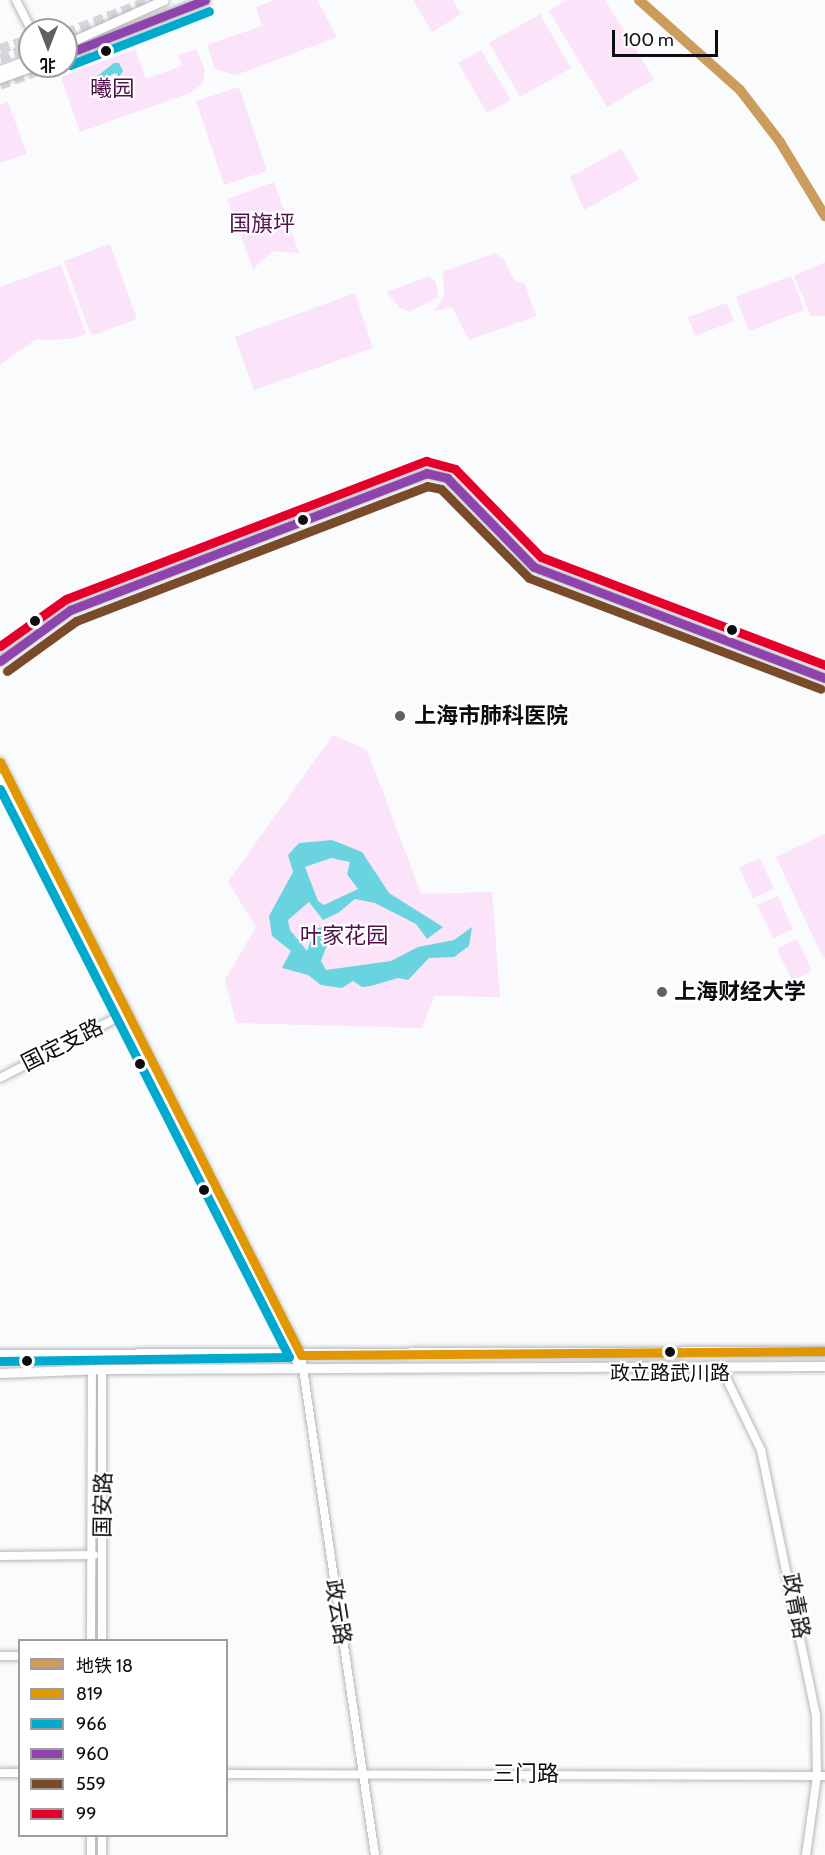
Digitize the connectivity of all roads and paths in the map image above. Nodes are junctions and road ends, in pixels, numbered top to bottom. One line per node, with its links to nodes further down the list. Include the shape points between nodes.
1 (16, 0): 4 (street)
2 (164, 0): 5 (main road)
3 (205, 0): 6 (main road)
4 (26, 18)
5 (78, 39)
6 (78, 49)
7 (18, 63): 8 (main road)
8 (0, 70)
9 (18, 71): 10 (main road)
10 (0, 78)
11 (0, 661): 12 (street, via 70,610 412,476 437,474 458,489 534,567)
12 (825, 678)
13 (0, 762): 15 (street)
14 (0, 778): 15 (street)
15 (122, 1015): 16 (street, 国定支路); 19 (street); 20 (street)
16 (0, 1078)
17 (825, 1351): 20 (main road)
18 (0, 1354): 19 (main road)
19 (290, 1355): 20 (main road); 25 (street)
20 (301, 1355): 25 (street)
21 (825, 1366): 22 (main road)
22 (721, 1367): 25 (main road); 38 (street, 政青路, via 761,1450 772,1489 816,1715)
23 (92, 1369): 24 (main road); 26 (main road); 29 (street, 国安路)
24 (102, 1369): 25 (main road); 27 (street, 国安路)
25 (300, 1369): 36 (street, 政云路)
26 (0, 1373)
27 (102, 1555): 29 (street); 31 (street, 国安路)
28 (0, 1556): 29 (street)
29 (92, 1556): 30 (street, 国安路)
30 (91, 1639)
31 (102, 1639)
32 (0, 1656): 33 (street)
33 (18, 1656)
34 (0, 1773): 35 (street)
35 (18, 1773)
36 (363, 1773): 37 (street, 三门路); 38 (street, 三门路); 43 (street, 政云路)
37 (228, 1774)
38 (821, 1776): 44 (street, 政青路)
39 (92, 1837): 41 (street)
40 (102, 1837): 42 (street)
41 (91, 1855)
42 (102, 1855)
43 (375, 1855)
44 (806, 1855)

